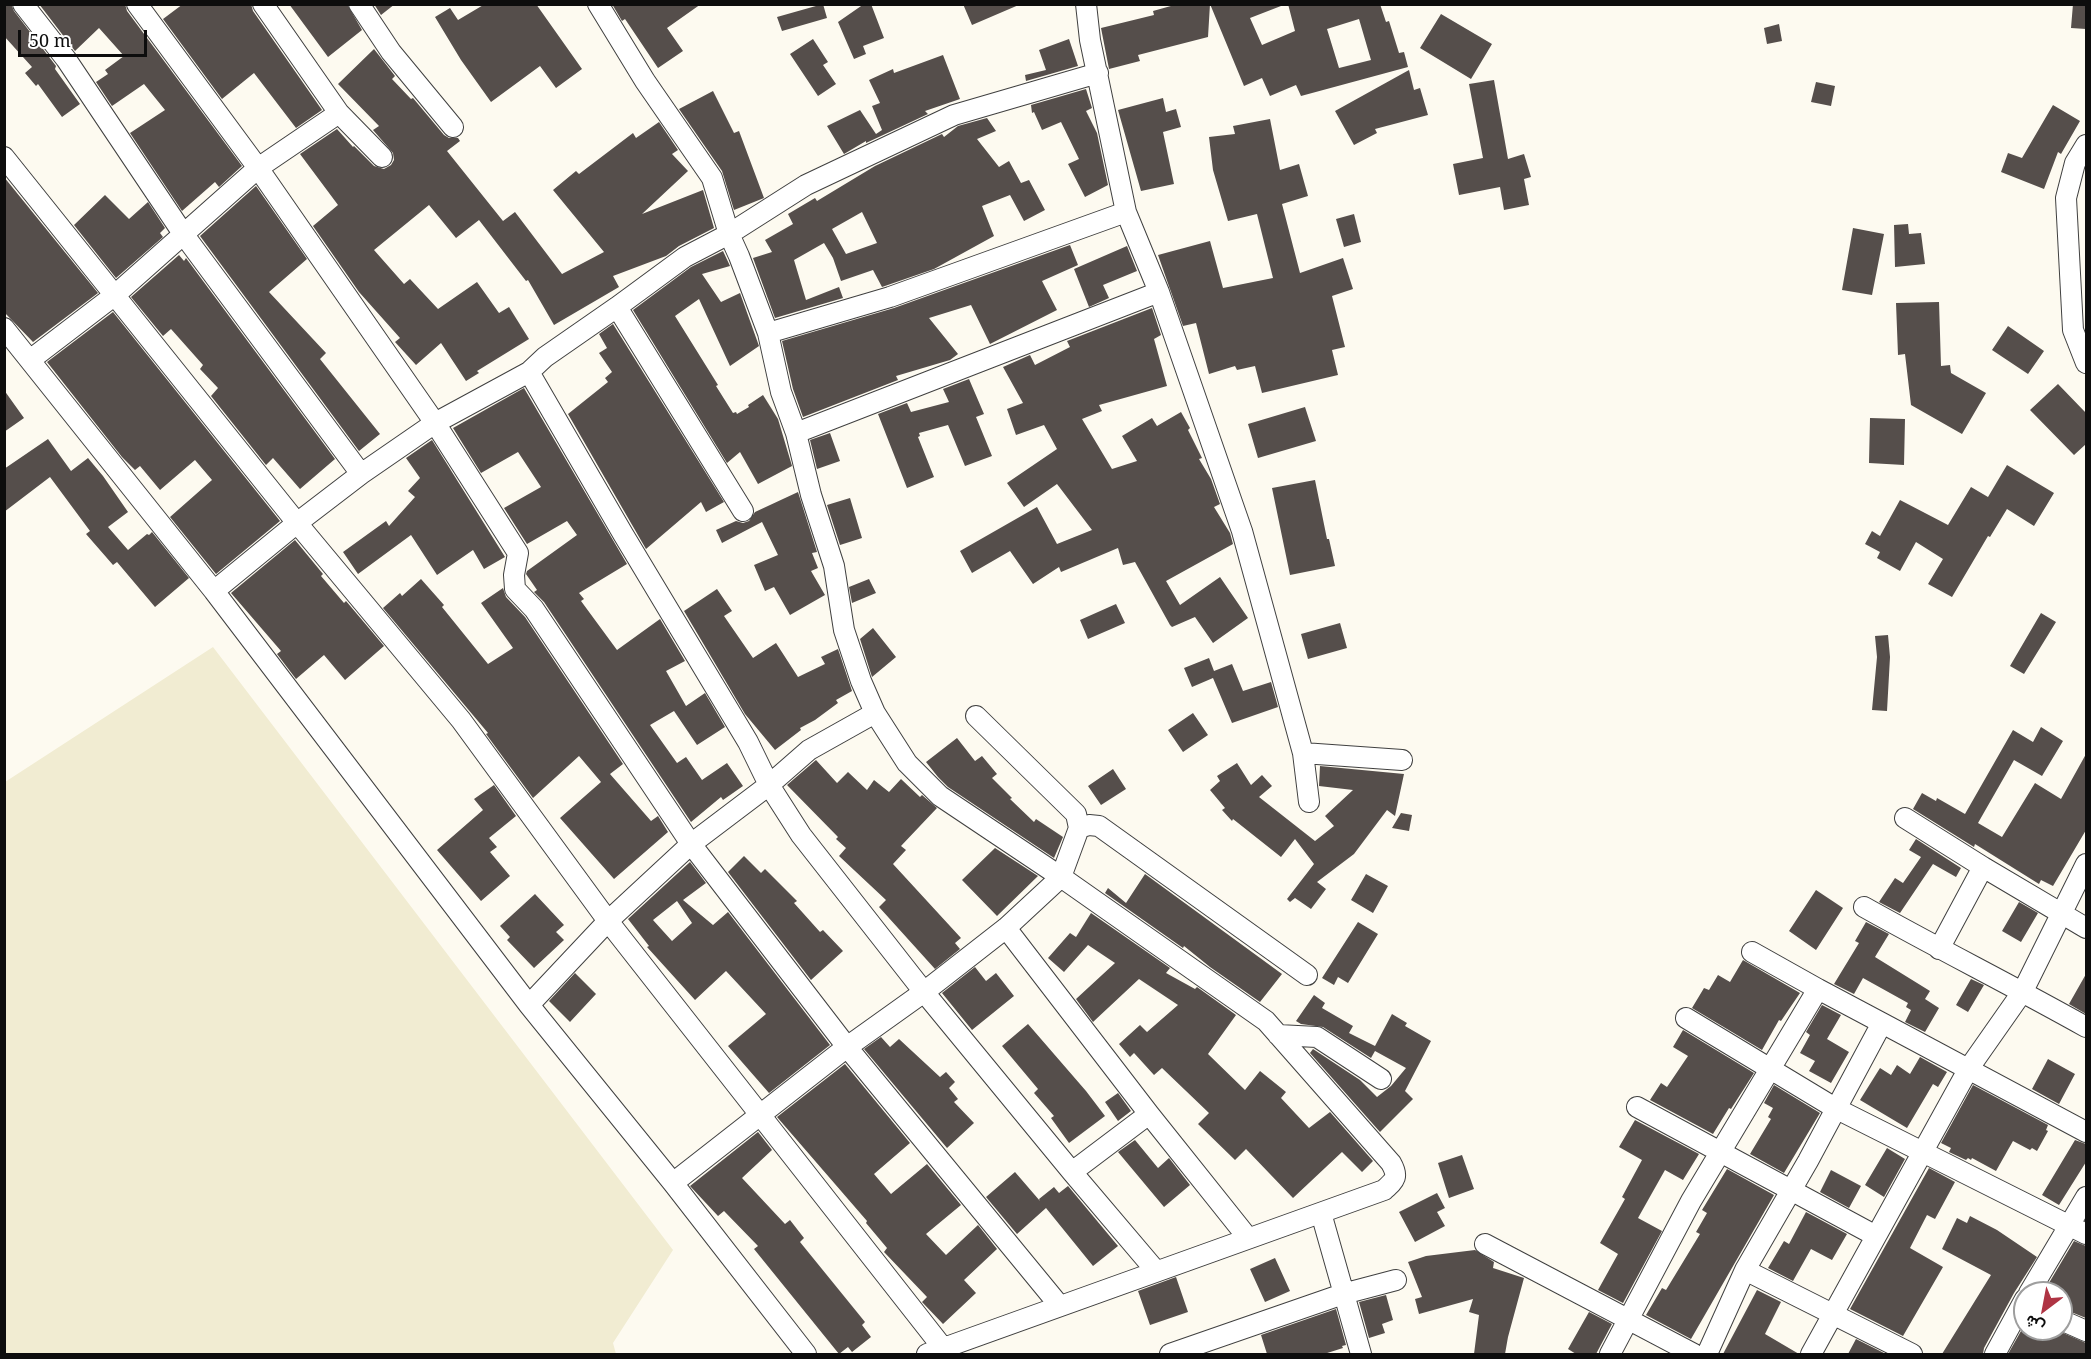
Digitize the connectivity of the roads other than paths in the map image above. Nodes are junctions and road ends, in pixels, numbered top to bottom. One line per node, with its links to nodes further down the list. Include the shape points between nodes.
1 (23, 4): 16 (street, via 66,59)
2 (137, 4): 13 (street)
3 (263, 4): 8 (street)
4 (359, 4): 9 (street, via 391,52)
5 (598, 4): 15 (street, via 712,178)
6 (1086, 4): 7 (street)
7 (1098, 73): 14 (street); 15 (street, via 954,115 806,185)
8 (339, 113): 12 (street); 13 (street)
9 (453, 127)
10 (2086, 145): 23 (street, via 2075,163 2066,198 2073,330)
11 (4, 157): 18 (street)
12 (382, 157)
13 (258, 168): 16 (street); 25 (street)
14 (1126, 212): 17 (street); 21 (street, via 890,297)
15 (729, 234): 19 (street, via 685,257); 21 (street)
16 (184, 235): 18 (street); 27 (street)
17 (1160, 292): 26 (street); 33 (street, via 1242,531)
18 (115, 295): 22 (street); 29 (street)
19 (617, 307): 24 (street, via 544,357); 28 (street)
20 (4, 328): 22 (street)
21 (768, 333): 26 (street, via 781,392)
22 (30, 360): 30 (street)
23 (2086, 363)
24 (529, 372): 25 (street); 35 (street, via 738,724)
25 (435, 423): 27 (street); 39 (street, via 518,553 515,589 534,609)
26 (796, 433): 31 (street, via 834,566 844,630)
27 (361, 474): 29 (street)
28 (742, 511)
29 (297, 523): 30 (street); 45 (street, via 461,720)
30 (214, 591): 54 (street)
31 (875, 713): 35 (street, via 808,750); 42 (street, via 907,763 940,796)
32 (976, 716): 38 (street, via 1076,814)
33 (1303, 753): 34 (street); 36 (street)
34 (1402, 759)
35 (769, 785): 39 (street); 53 (street, via 801,836)
36 (1308, 802)
37 (1905, 818): 41 (street)
38 (1079, 828): 42 (street); 50 (street, via 1100,826)
39 (691, 844): 45 (street); 59 (street)
40 (2086, 864): 44 (street)
41 (1983, 867): 44 (street); 48 (street)
42 (1061, 877): 46 (street); 58 (street, via 1266,1021)
43 (1864, 907): 48 (street)
44 (2061, 914): 47 (street); 52 (street)
45 (608, 921): 54 (street); 66 (street)
46 (1006, 928): 53 (street); 65 (street)
47 (2086, 928)
48 (1939, 949): 52 (street)
49 (1752, 952): 51 (street)
50 (1307, 975)
51 (1818, 989): 56 (street); 61 (street)
52 (2023, 991): 57 (street); 60 (street)
53 (924, 992): 59 (street); 70 (street)
54 (529, 1005): 71 (street)
55 (1686, 1018): 61 (street)
56 (1882, 1023): 60 (street); 64 (street)
57 (2086, 1027)
58 (1278, 1035): 62 (street, via 1317,1037); 74 (street, via 1396,1171 1394,1181 1384,1190)
59 (847, 1047): 66 (street); 84 (street)
60 (1969, 1068): 67 (street); 69 (street)
61 (1770, 1070): 64 (street); 68 (street)
62 (1381, 1078)
63 (1636, 1107): 68 (street)
64 (1835, 1108): 69 (street); 72 (street)
65 (1149, 1113): 70 (street); 77 (street)
66 (762, 1116): 71 (street); 88 (street)
67 (2086, 1132)
68 (1720, 1153): 72 (street); 86 (street)
69 (1923, 1153): 75 (street); 76 (street)
70 (1071, 1172): 79 (street)
71 (673, 1183): 89 (street)
72 (1791, 1191): 76 (street); 80 (street)
73 (2086, 1197): 75 (street)
74 (1322, 1213): 77 (street); 83 (street)
75 (2078, 1230): 82 (street)
76 (1876, 1236): 85 (street)
77 (1248, 1238): 79 (street)
78 (1485, 1244): 86 (street)
79 (1156, 1270): 84 (street)
80 (1745, 1270): 85 (street); 94 (street)
81 (1396, 1280): 83 (street)
82 (2039, 1281)
83 (1343, 1294): 90 (street); 91 (street)
84 (1059, 1305): 88 (street)
85 (1834, 1313): 95 (street); 96 (street)
86 (1630, 1320): 92 (street); 93 (street)
87 (2013, 1322): 97 (street)
88 (935, 1351)
89 (806, 1354)
90 (1170, 1354)
91 (1361, 1354)
92 (1610, 1354)
93 (1694, 1354)
94 (1707, 1354)
95 (1811, 1354)
96 (1912, 1354)
97 (1995, 1354)

